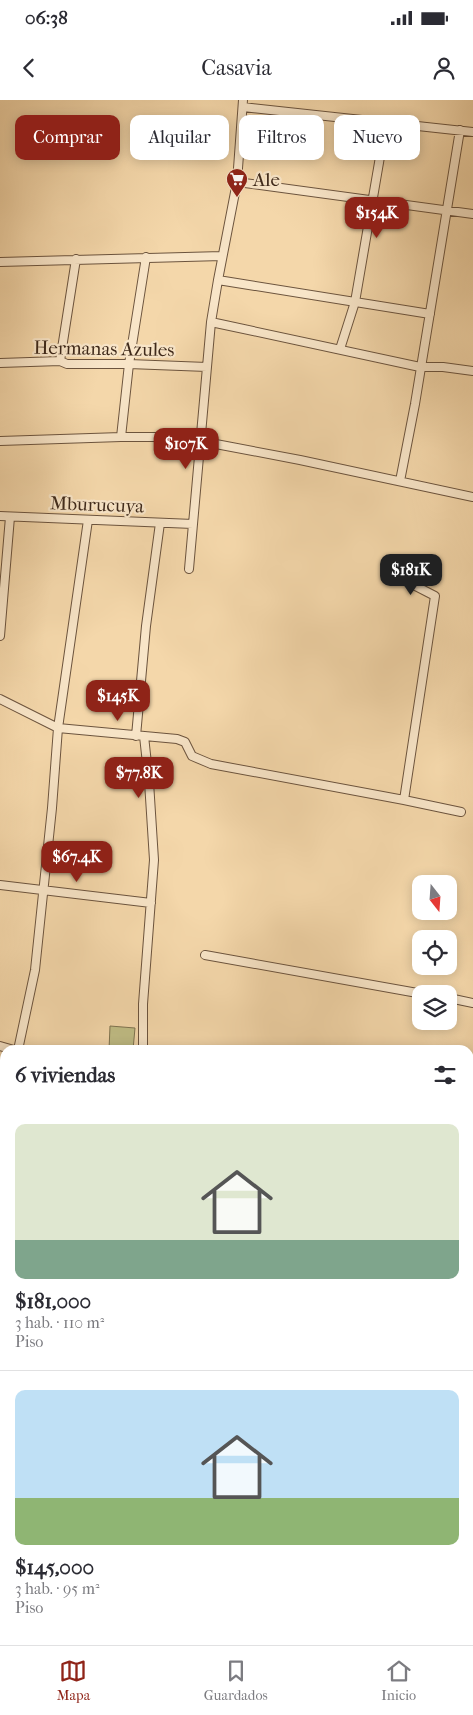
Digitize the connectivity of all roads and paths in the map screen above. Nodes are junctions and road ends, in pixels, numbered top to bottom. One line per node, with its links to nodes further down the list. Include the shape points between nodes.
1 (243, 104): 2 (street); 7 (street)
2 (334, 115)
3 (420, 126): 4 (street)
4 (460, 130): 5 (street); 9 (street)
5 (473, 132)
6 (380, 160): 8 (street)
7 (237, 182): 8 (street); 11 (street)
8 (373, 200): 9 (street); 16 (street)
9 (447, 211): 10 (street); 17 (street)
10 (473, 214)
11 (222, 256): 12 (street); 15 (street)
12 (146, 257): 13 (street); 22 (street)
13 (76, 259): 14 (street); 20 (street)
14 (0, 262)
15 (218, 280): 16 (street); 18 (street)
16 (355, 302): 17 (street); 19 (street)
17 (430, 314): 24 (street)
18 (211, 322): 19 (street); 23 (street)
19 (340, 349): 24 (street)
20 (60, 361): 21 (street, Hermanas Azules); 22 (street, Hermanas Azules, via 67,364)
21 (0, 363)
22 (129, 364): 23 (street, Hermanas Azules); 26 (street)
23 (207, 367): 27 (street)
24 (420, 367): 25 (street); 29 (street)
25 (473, 371)
26 (121, 437): 27 (street); 28 (street)
27 (200, 439): 29 (street); 35 (street)
28 (0, 441)
29 (400, 481): 30 (street)
30 (473, 497)
31 (0, 516): 32 (street, Mburucuya)
32 (10, 517): 33 (street, Mburucuya); 38 (street)
33 (88, 520): 34 (street, Mburucuya); 41 (street)
34 (160, 523): 35 (street, Mburucuya); 42 (street, via 146,626)
35 (193, 524): 36 (street)
36 (189, 569)
37 (396, 576): 43 (street, via 435,596)
38 (0, 630): 39 (street)
39 (0, 636)
40 (0, 699): 41 (street)
41 (58, 728): 42 (street); 46 (street)
42 (140, 736): 43 (street, via 183,741 192,756 211,764); 47 (street, via 149,782 154,860)
43 (404, 800): 44 (street)
44 (461, 812)
45 (0, 885): 46 (street)
46 (42, 890): 47 (street); 52 (street, via 35,970)
47 (151, 903): 53 (street)
48 (205, 955): 49 (street)
49 (412, 992)
50 (457, 1000): 51 (street)
51 (473, 1003)
52 (17, 1045)
53 (143, 1045)

